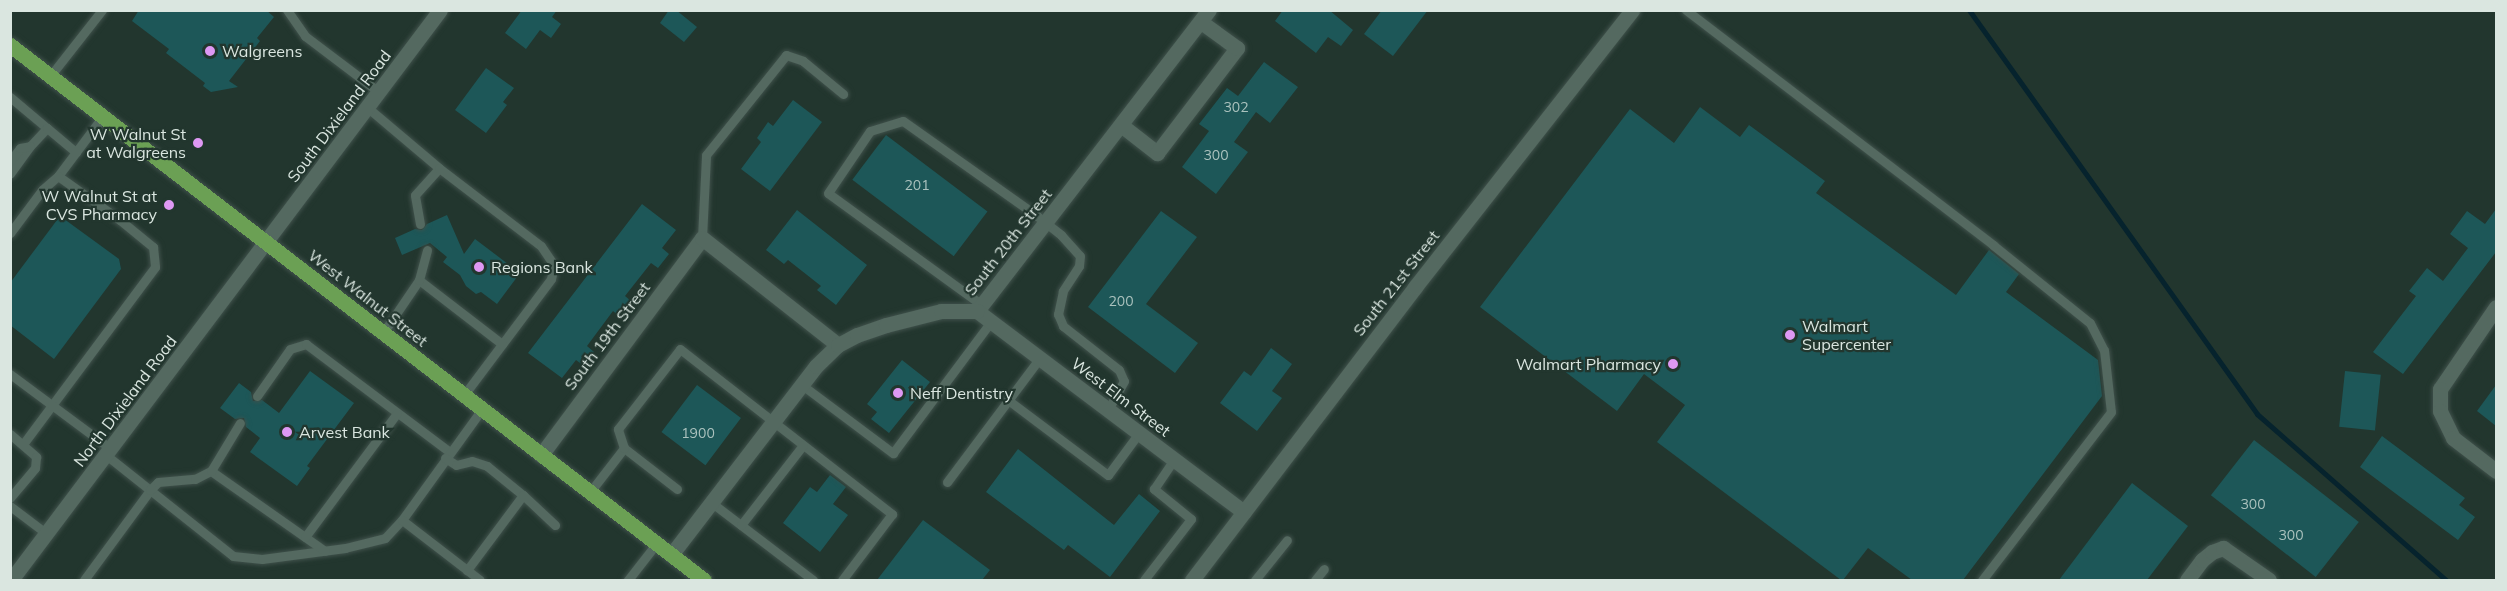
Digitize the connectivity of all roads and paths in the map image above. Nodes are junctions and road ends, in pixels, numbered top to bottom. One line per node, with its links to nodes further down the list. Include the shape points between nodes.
1 (102, 10): 8 (lane)
2 (286, 10): 9 (lane, via 306,36)
3 (440, 10): 9 (street, South Dixieland Road)
4 (1632, 10): 66 (street, South 21st Street)
5 (1686, 10): 89 (lane, via 2090,323 2104,350 2111,412)
6 (1205, 16): 14 (street, South 20th Street); 14 (street, via 1237,48 1157,153)
7 (10, 45): 8 (main road, West Walnut Street)
8 (51, 75): 13 (main road, West Walnut Street)
9 (379, 92): 12 (street, South Dixieland Road)
10 (843, 94): 25 (lane, via 803,61 786,55 706,155)
11 (10, 97): 15 (lane)
12 (368, 108): 19 (lane); 26 (street, South Dixieland Road)
13 (103, 116): 17 (lane); 26 (main road, West Walnut Street)
14 (1121, 126): 22 (street, South 20th Street)
15 (47, 128): 16 (lane); 17 (lane)
16 (30, 146): 18 (lane, via 20,148); 20 (lane)
17 (76, 152): 21 (lane)
18 (10, 161)
19 (439, 168): 23 (lane, via 416,195); 33 (lane, via 541,246 554,265 552,279)
20 (10, 174)
21 (58, 176): 24 (lane, via 42,190); 41 (lane, via 153,247 155,267)
22 (1045, 223): 29 (street, South 20th Street); 29 (lane, via 903,121 870,131 828,193); 43 (lane, via 1080,256 1058,314 1063,326 1119,370 1124,381)
23 (420, 224)
24 (10, 233)
25 (702, 238): 34 (street); 53 (street, South 19th Street)
26 (267, 243): 32 (main road, West Walnut Street); 52 (street, North Dixieland Road)
27 (427, 250): 28 (lane)
28 (419, 280): 32 (lane); 33 (lane)
29 (979, 308): 31 (street, West Elm Street); 34 (street, South 20th Street, via 941,311 886,325)
30 (2496, 308): 57 (street, via 2440,389 2440,411 2453,438)
31 (990, 323): 35 (street, West Elm Street); 37 (lane, via 893,453)
32 (383, 333): 38 (main road, West Walnut Street)
33 (502, 344): 38 (lane)
34 (838, 345): 37 (street, South 20th Street)
35 (1039, 359): 40 (lane); 43 (street, West Elm Street)
36 (10, 374): 41 (lane)
37 (802, 385): 46 (street, South 20th Street)
38 (464, 395): 42 (main road, West Walnut Street)
39 (257, 396): 44 (lane, via 290,349 306,344)
40 (1008, 400): 47 (lane, via 1108,476); 58 (lane)
41 (53, 406): 49 (lane); 52 (lane)
42 (482, 409): 53 (main road, West Walnut Street); 54 (lane)
43 (1108, 410): 47 (street, West Elm Street)
44 (397, 413): 54 (lane); 71 (lane)
45 (240, 423): 56 (lane)
46 (773, 423): 50 (lane); 51 (lane, via 680,350 618,429); 64 (street, South 20th Street)
47 (1139, 433): 55 (street, West Elm Street)
48 (10, 434): 49 (lane)
49 (23, 444): 63 (lane, via 36,457 34,468)
50 (803, 445): 69 (lane); 84 (lane, via 892,514)
51 (624, 448): 59 (lane); 61 (lane)
52 (108, 452): 60 (lane); 70 (street, North Dixieland Road)
53 (541, 454): 61 (main road, West Walnut Street)
54 (448, 455): 62 (lane, via 456,465 472,461 488,466); 67 (lane)
55 (1174, 459): 66 (street, West Elm Street); 85 (lane, via 1154,489 1191,519)
56 (211, 471): 60 (lane, via 195,479 159,482); 71 (lane)
57 (2496, 471)
58 (947, 482)
59 (677, 489)
60 (150, 490): 74 (lane, via 233,556 262,559); 79 (lane)
61 (590, 492): 73 (main road, West Walnut Street)
62 (523, 495): 68 (lane); 77 (lane)
63 (10, 498)
64 (712, 503): 69 (lane); 75 (street, South 20th Street)
65 (10, 506): 70 (lane)
66 (1244, 512): 86 (street, South 21st Street)
67 (402, 520): 74 (lane, via 385,538); 77 (lane)
68 (555, 525)
69 (741, 525): 83 (lane)
70 (47, 534): 78 (street, North Dixieland Road)
71 (305, 537): 74 (lane)
72 (1287, 540): 87 (lane)
73 (657, 544): 75 (main road, West Walnut Street); 81 (lane)
74 (325, 551)
75 (671, 555): 82 (main road, West Walnut Street)
76 (1324, 569): 88 (lane)
77 (467, 570): 80 (lane)
78 (11, 580)
79 (84, 580)
80 (480, 580)
81 (628, 580)
82 (704, 580)
83 (813, 580)
84 (842, 580)
85 (1144, 580)
86 (1192, 580)
87 (1255, 580)
88 (1315, 580)
89 (1982, 580)
90 (2187, 580): 91 (street, via 2202,560 2223,548)
91 (2269, 580)

